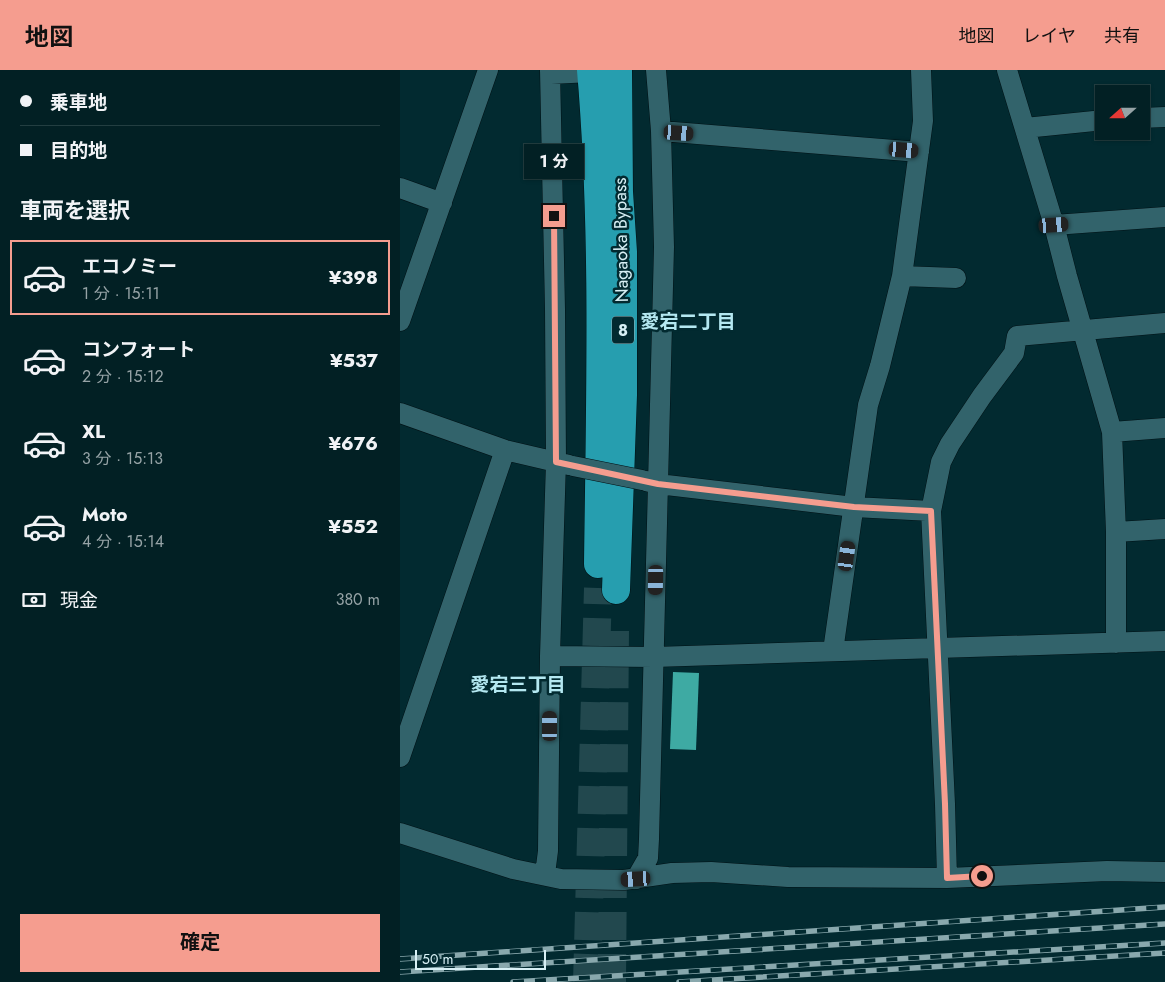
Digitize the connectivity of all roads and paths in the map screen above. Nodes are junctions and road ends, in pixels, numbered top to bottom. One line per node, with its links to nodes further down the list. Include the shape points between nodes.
1 (488, 70): 15 (street)
2 (618, 70): 6 (highway, Nagaoka Bypass / 8, via 623,395 607,589 600,247)
3 (656, 70): 12 (street)
4 (921, 70): 13 (street, via 923,121)
5 (1007, 70): 11 (street)
6 (591, 71): 7 (street)
7 (551, 72): 28 (street, via 556,309)
8 (1165, 117): 9 (street)
9 (1150, 118)
10 (1095, 121): 11 (street)
11 (1025, 128): 17 (street)
12 (661, 131): 13 (street); 29 (street, via 664,247)
13 (920, 152): 18 (street)
14 (400, 188): 15 (street)
15 (442, 202): 20 (street)
16 (1165, 217): 17 (street)
17 (1054, 225): 23 (street)
18 (902, 276): 19 (street); 30 (street, via 868,405)
19 (956, 278)
20 (404, 293): 21 (street)
21 (400, 322)
22 (1165, 323): 23 (street)
23 (1082, 329): 26 (street); 31 (street, via 1017,336 1014,354 982,396 941,462)
24 (400, 413): 27 (street)
25 (1165, 428): 26 (street)
26 (1112, 432): 33 (street)
27 (505, 450): 28 (street); 40 (street)
28 (564, 464): 29 (street, bridge); 38 (street)
29 (650, 482): 30 (street); 39 (street)
30 (854, 507): 31 (street); 37 (street)
31 (931, 511): 36 (street)
32 (1165, 529): 33 (street)
33 (1116, 532): 35 (street)
34 (1165, 641): 35 (street)
35 (1116, 643): 36 (street)
36 (936, 647): 37 (street); 44 (street)
37 (833, 651): 39 (street)
38 (550, 656): 39 (street); 43 (street)
39 (654, 657): 45 (street, via 648,858)
40 (400, 757)
41 (400, 833): 43 (street, via 513,869)
42 (1165, 872): 44 (street)
43 (545, 874): 45 (street, via 562,879)
44 (947, 878): 45 (street, via 788,877 711,872 672,873)
45 (636, 879)

